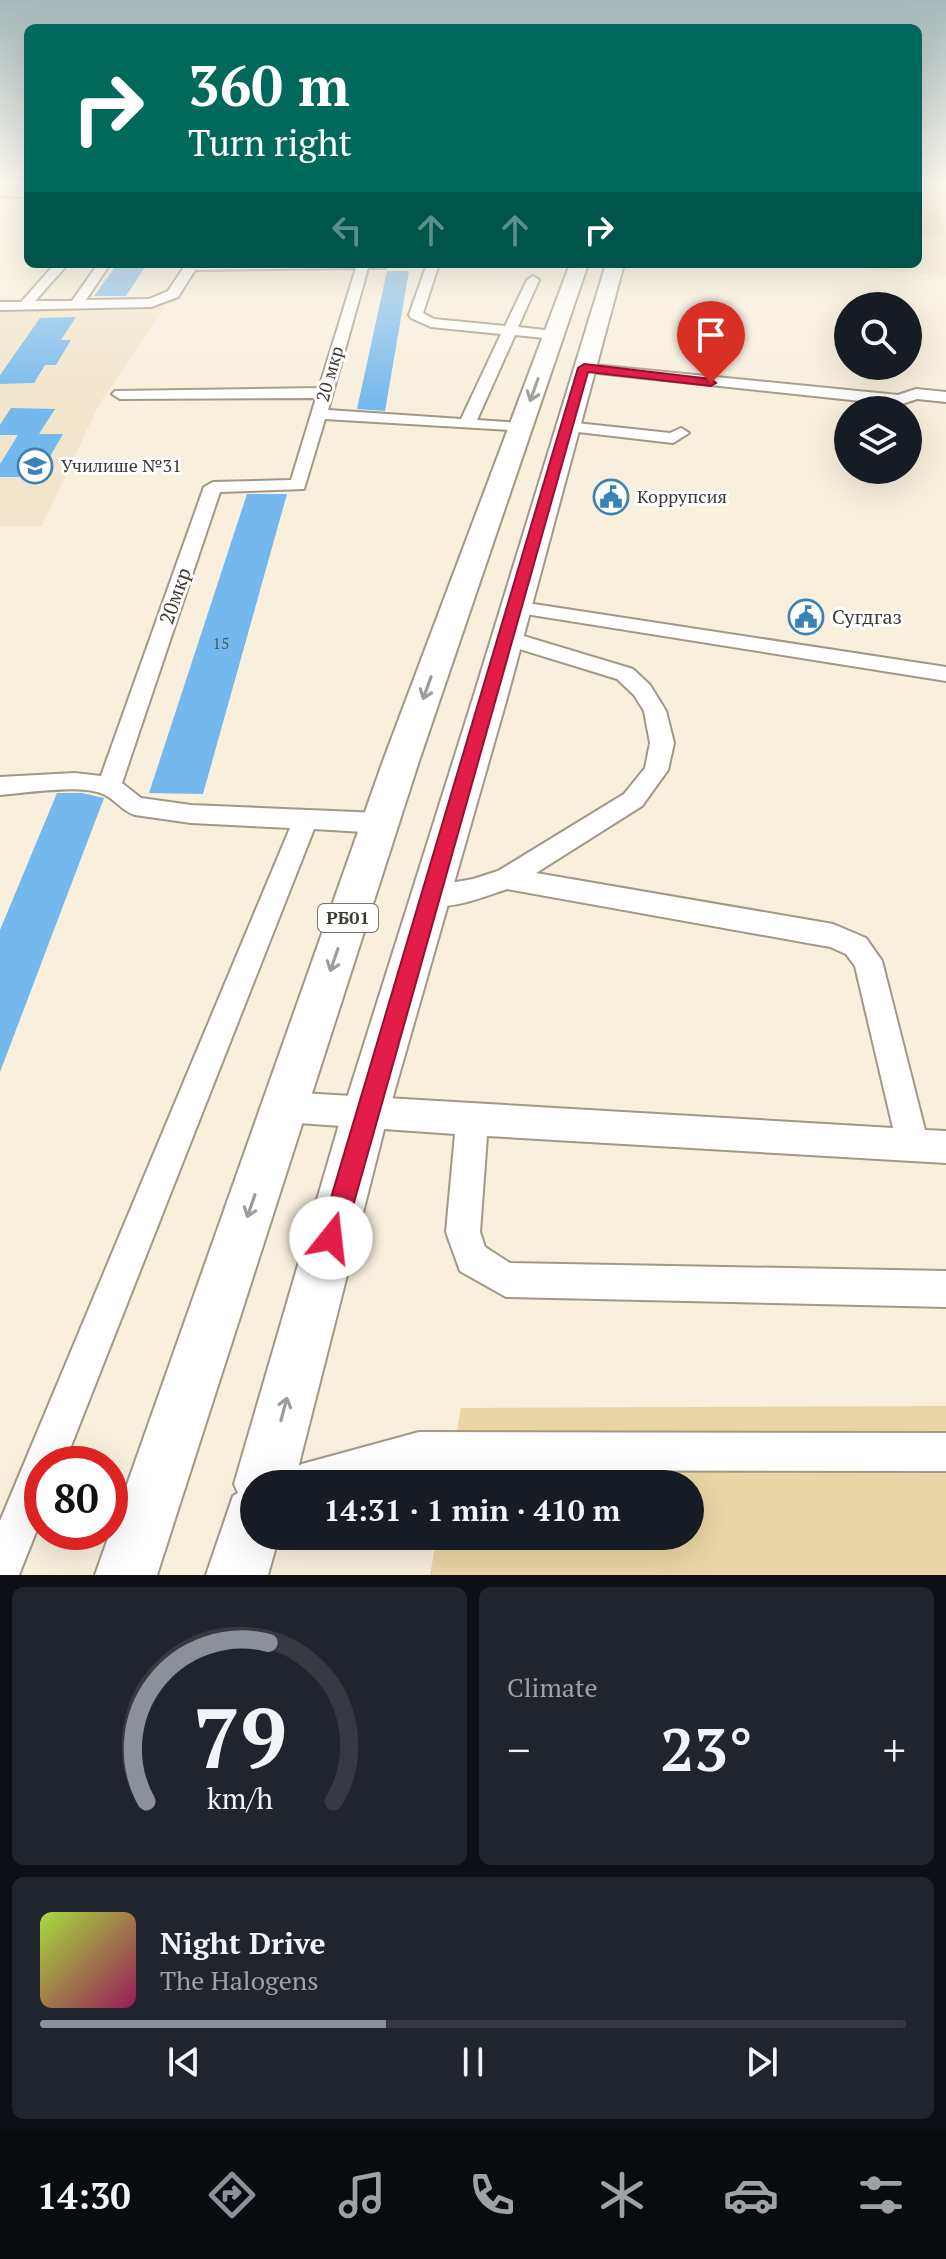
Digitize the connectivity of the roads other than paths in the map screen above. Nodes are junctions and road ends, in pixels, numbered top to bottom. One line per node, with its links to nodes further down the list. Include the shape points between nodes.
1 (58, 268): 11 (street)
2 (101, 268): 9 (street)
3 (190, 268): 9 (street, via 173,294 151,303)
4 (362, 268): 15 (street, 20 мкр)
5 (432, 268): 13 (street, via 416,315 431,323)
6 (578, 268): 12 (highway, РБ01)
7 (612, 268): 12 (highway, РБ01)
8 (533, 280): 13 (street)
9 (76, 305): 11 (street)
10 (0, 306): 11 (street)
11 (24, 306)
12 (572, 319): 13 (street); 14 (highway, РБ01); 21 (highway, РБ01, one-way to 21)
13 (511, 332): 19 (street)
14 (584, 368): 17 (street, via 899,400 916,394); 20 (highway, РБ01)
15 (324, 393): 16 (street); 18 (street, 20 мкр)
16 (120, 394)
17 (946, 397)
18 (319, 414): 19 (street); 23 (street, 20 мкр)
19 (467, 424): 21 (street)
20 (567, 427): 22 (street, via 673,438); 25 (highway, РБ01)
21 (520, 428): 24 (highway, РБ01)
22 (681, 433)
23 (298, 485): 28 (street, 20мкр, via 213,487)
24 (453, 616): 25 (highway); 31 (highway, РБ01, one-way to 31)
25 (510, 623): 26 (street); 32 (street, via 625,674 655,711 662,743 656,770 633,800); 33 (highway, РБ01)
26 (946, 674)
27 (5, 786): 28 (street); 29 (street)
28 (109, 786): 30 (street, via 135,806)
29 (0, 810)
30 (306, 819): 31 (street); 40 (street)
31 (380, 823): 34 (highway, РБ01, one-way to 34)
32 (507, 878): 33 (street); 37 (street, via 833,936 856,946 868,961)
33 (431, 896): 35 (highway, РБ01)
34 (284, 1107): 35 (street); 47 (highway, РБ01, one-way to 47)
35 (365, 1114): 36 (street); 42 (highway, РБ01, one-way to 35)
36 (472, 1120): 37 (street); 39 (street, via 463,1232 472,1259 506,1280)
37 (913, 1145): 38 (street)
38 (946, 1147)
39 (946, 1289)
40 (51, 1446)
41 (946, 1452): 43 (street, via 419,1451)
42 (268, 1470)
43 (352, 1470)
44 (24, 1512): 46 (street)
45 (244, 1550): 48 (highway)
46 (0, 1571)
47 (126, 1575)
48 (237, 1575)

